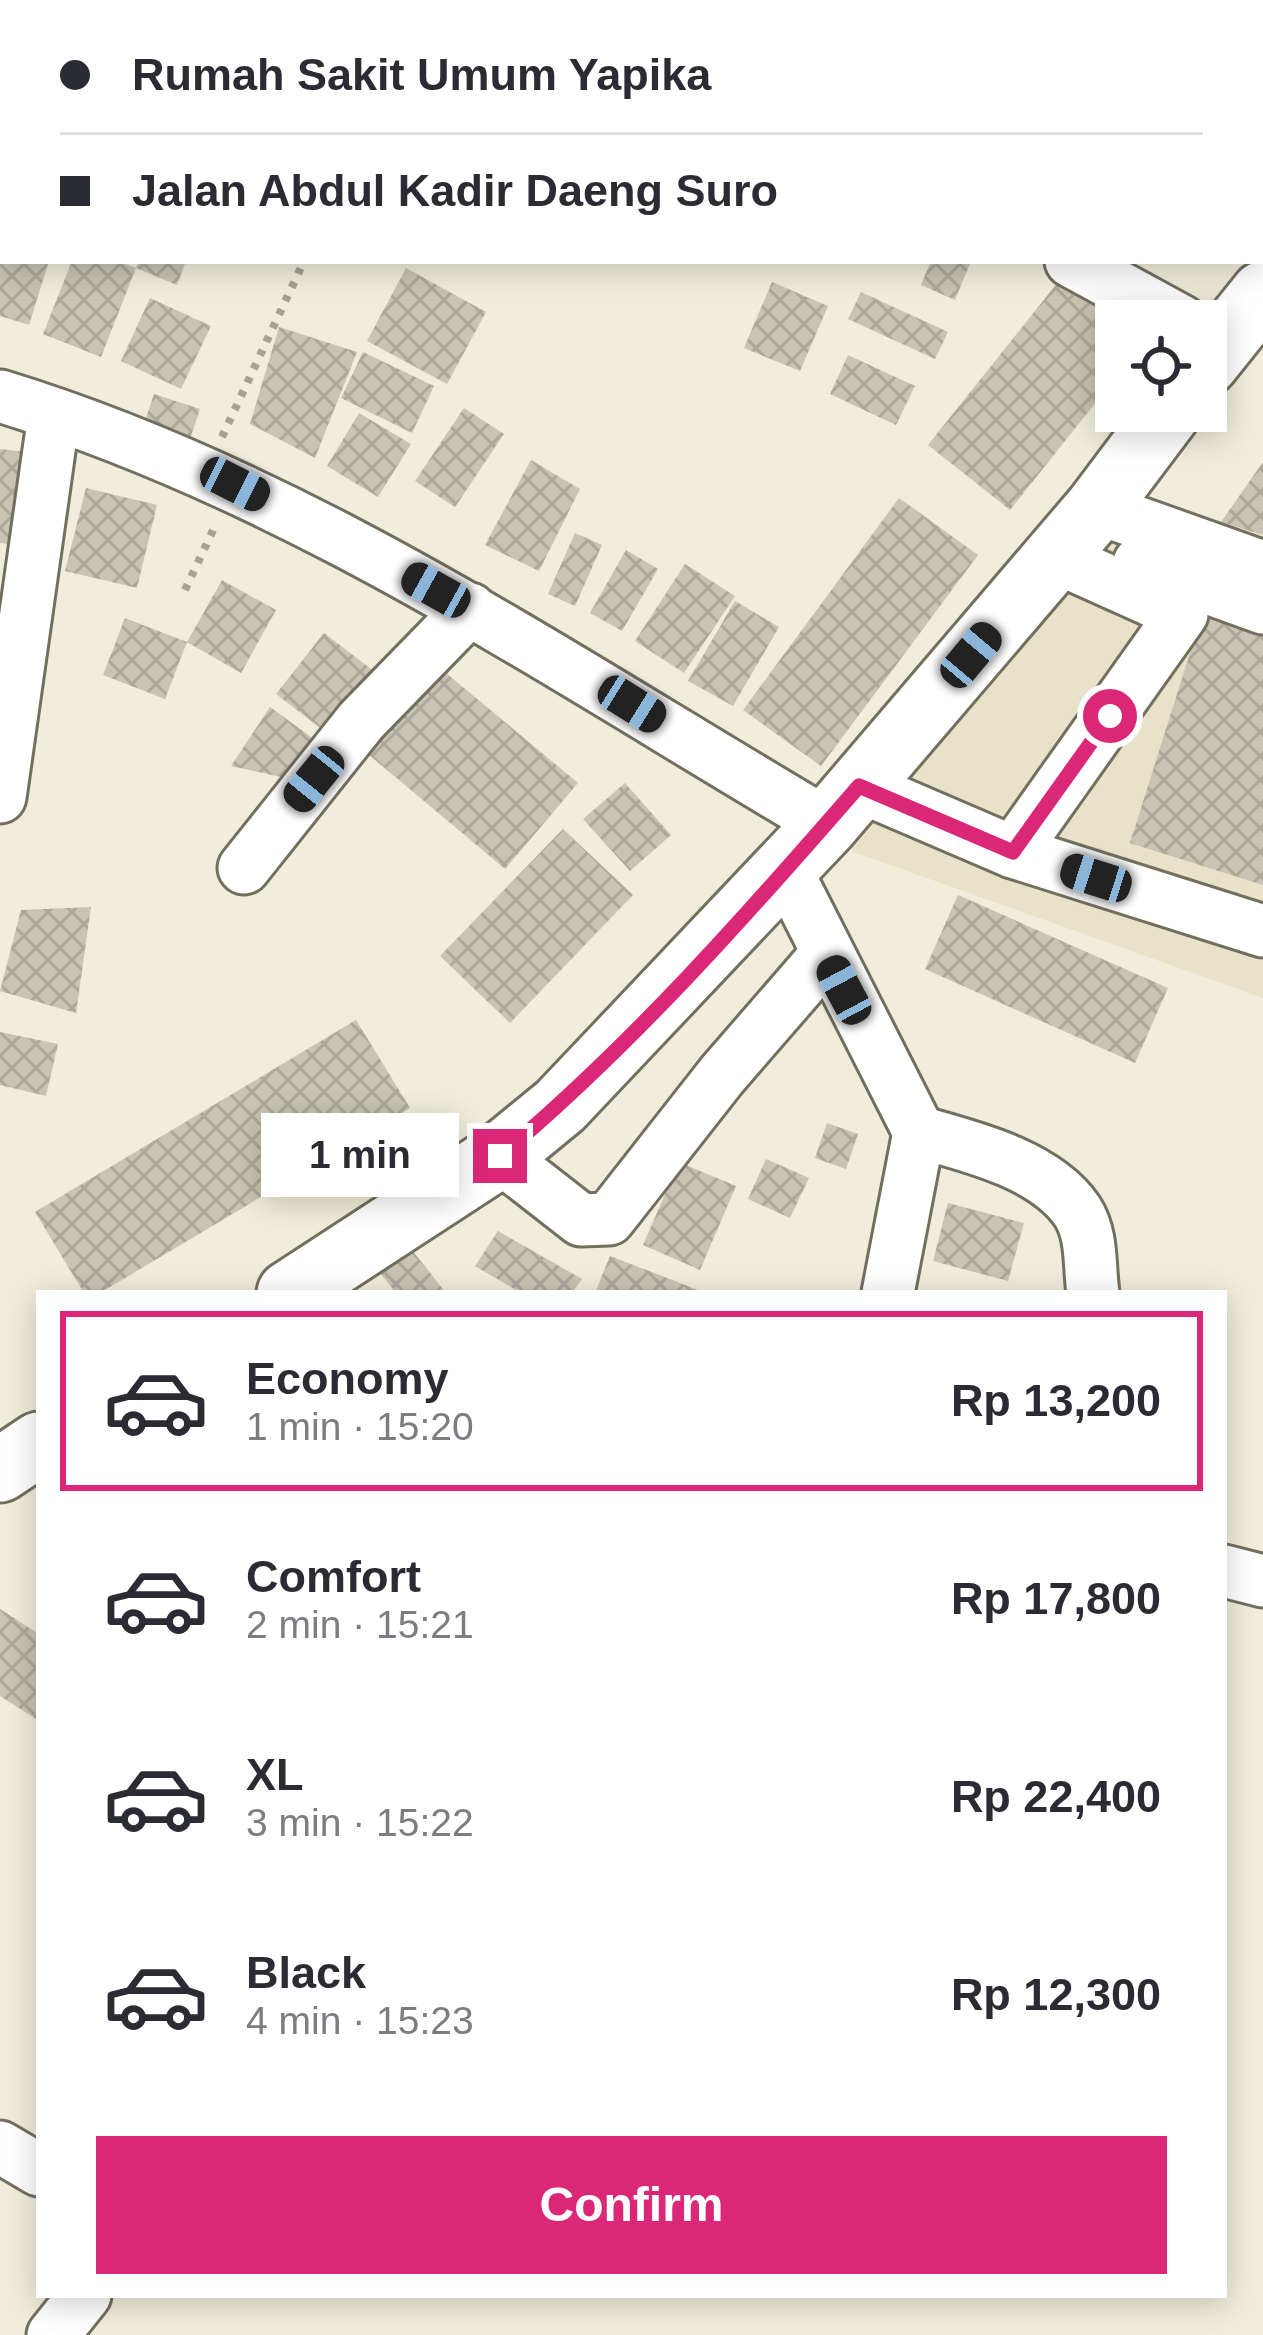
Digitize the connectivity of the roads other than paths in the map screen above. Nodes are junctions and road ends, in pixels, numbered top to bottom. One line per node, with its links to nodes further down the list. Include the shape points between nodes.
1 (1076, 264): 3 (street)
2 (1263, 293): 4 (main road)
3 (1135, 300)
4 (1227, 322)
5 (0, 396): 6 (street)
6 (54, 415): 11 (street, via 220,477); 12 (street)
7 (1154, 432): 8 (main road)
8 (1074, 534): 9 (street); 10 (street); 13 (main road); 14 (street, via 1182,614)
9 (1263, 567)
10 (1263, 608)
11 (470, 609): 13 (street); 15 (street, via 361,721)
12 (0, 797)
13 (843, 805): 14 (street); 16 (main road)
14 (1013, 852): 17 (street)
15 (244, 868)
16 (786, 870): 18 (street); 20 (main road, via 560,1106)
17 (1263, 931)
18 (826, 955): 19 (street); 20 (street, via 609,1219 581,1220)
19 (919, 1132): 22 (street); 23 (street, via 1054,1187 1084,1228)
20 (500, 1156): 21 (main road)
21 (294, 1290)
22 (889, 1290)
23 (1093, 1290)
24 (36, 1446): 25 (main road)
25 (0, 1469)
26 (1227, 1572): 27 (street)
27 (1263, 1581)
28 (0, 2147): 29 (street)
29 (36, 2168)
30 (83, 2298): 31 (street)
31 (52, 2335)

